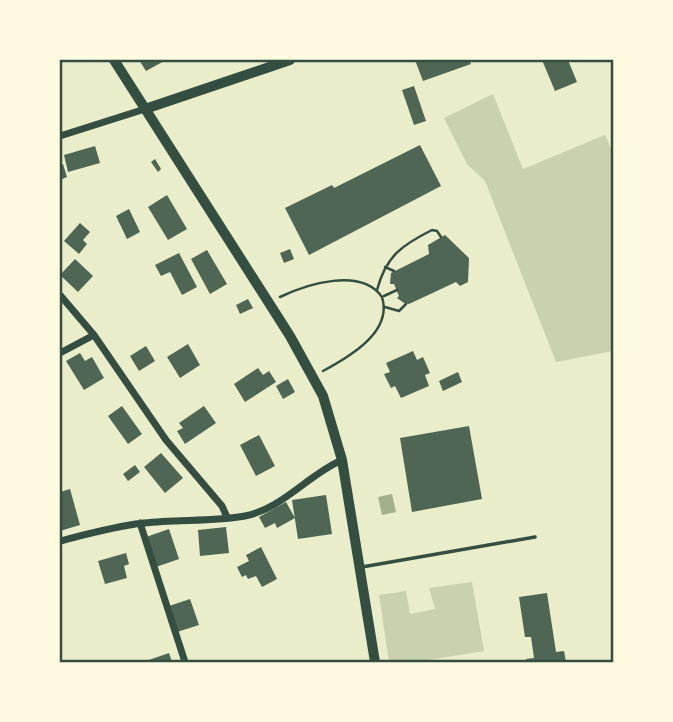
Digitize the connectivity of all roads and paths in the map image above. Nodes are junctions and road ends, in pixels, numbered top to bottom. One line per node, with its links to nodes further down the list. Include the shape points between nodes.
1 (114, 60): 3 (main road)
2 (290, 60): 3 (street)
3 (145, 109): 4 (street); 12 (main road)
4 (60, 136)
5 (441, 237): 6 (path, via 432,230 409,242)
6 (385, 267): 7 (path); 8 (path)
7 (394, 271)
8 (377, 290): 11 (path); 12 (path, via 328,281)
9 (397, 290): 11 (path)
10 (60, 295): 15 (street)
11 (382, 297): 14 (path)
12 (269, 302): 17 (main road)
13 (406, 304): 14 (path, via 399,311)
14 (386, 307): 17 (path, via 361,348)
15 (94, 335): 16 (street); 19 (street, via 166,440)
16 (60, 353)
17 (314, 376): 18 (main road)
18 (342, 460): 19 (street, via 320,469 268,507); 23 (main road)
19 (228, 517): 20 (street)
20 (140, 523): 22 (street); 24 (street)
21 (535, 537): 23 (lane)
22 (60, 541)
23 (360, 568): 25 (main road)
24 (185, 663)
25 (374, 663)

